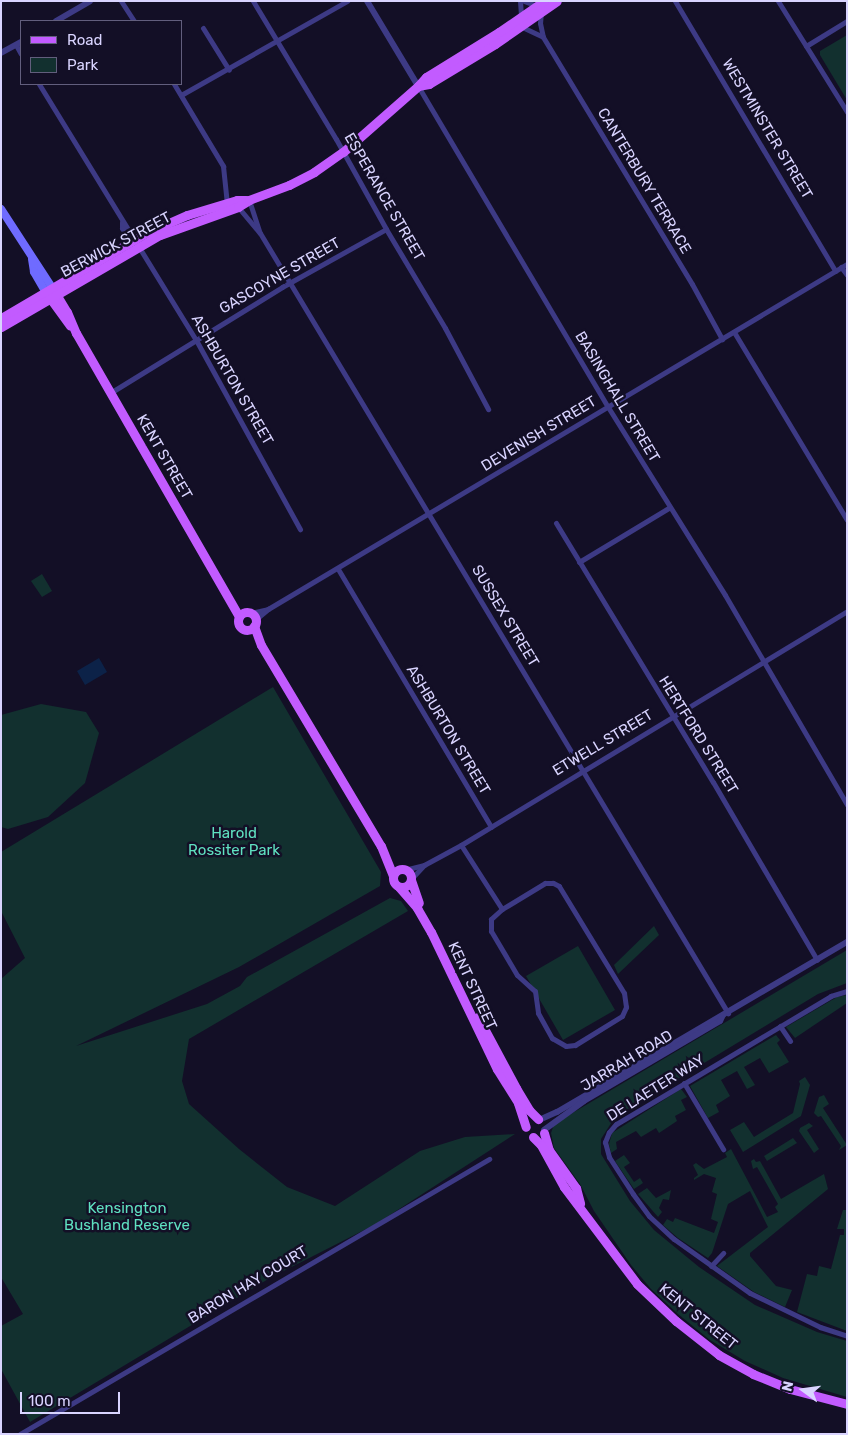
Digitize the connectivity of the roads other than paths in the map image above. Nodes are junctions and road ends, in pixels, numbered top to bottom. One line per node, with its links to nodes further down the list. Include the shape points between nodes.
1 (90, 1): 12 (street)
2 (121, 1): 13 (street)
3 (253, 1): 18 (street, ESPERANCE STREET)
4 (347, 1): 18 (street)
5 (367, 1): 25 (street, BASINGHALL STREET)
6 (520, 1): 15 (street)
7 (524, 1): 11 (street)
8 (557, 1): 11 (main road, BERWICK STREET)
9 (675, 1): 37 (street, WESTMINSTER STREET)
10 (778, 1): 20 (street)
11 (541, 7): 15 (main road, BERWICK STREET); 17 (street, CANTERBURY TERRACE)
12 (58, 20)
13 (133, 20)
14 (847, 21): 20 (street)
15 (521, 23): 17 (street); 25 (main road, BERWICK STREET, via 429,84)
16 (203, 28): 22 (street)
17 (542, 37): 44 (street, CANTERBURY TERRACE)
18 (277, 42): 22 (street); 28 (street, ESPERANCE STREET)
19 (18, 44): 21 (street)
20 (806, 46): 27 (street)
21 (1, 54)
22 (229, 70): 26 (street)
23 (40, 85): 35 (street, ASHBURTON STREET, via 122,222 122,228)
24 (175, 85): 26 (street)
25 (418, 86): 28 (main road, BERWICK STREET); 47 (street, BASINGHALL STREET)
26 (181, 95): 30 (street, via 223,166)
27 (847, 112)
28 (343, 152): 29 (main road, BERWICK STREET, via 300,180); 33 (street, ESPERANCE STREET)
29 (249, 200): 30 (main road, BERWICK STREET); 31 (main road, BERWICK STREET); 34 (street, SUSSEX STREET)
30 (227, 203): 35 (main road, BERWICK STREET, via 187,215)
31 (238, 207): 34 (street, SUSSEX STREET); 35 (main road, BERWICK STREET)
32 (1, 209): 40 (main road, KENT STREET, via 32,259 34,272)
33 (386, 229): 39 (street, GASCOYNE STREET); 48 (street, ESPERANCE STREET, via 445,328)
34 (260, 233): 39 (street, SUSSEX STREET)
35 (134, 242): 40 (main road, BERWICK STREET); 45 (street, ASHBURTON STREET)
36 (844, 265): 37 (street, DEVENISH STREET); 38 (street)
37 (836, 271): 43 (street, DEVENISH STREET)
38 (847, 275)
39 (290, 283): 45 (street, GASCOYNE STREET); 50 (street, SUSSEX STREET)
40 (51, 293): 41 (main road, BERWICK STREET); 42 (main road, BERWICK STREET); 46 (main road, KENT STREET, via 67,312)
41 (1, 318)
42 (1, 327)
43 (734, 332): 44 (street, DEVENISH STREET); 51 (street)
44 (722, 339): 47 (street, DEVENISH STREET)
45 (196, 340): 46 (street, GASCOYNE STREET); 53 (street, ASHBURTON STREET)
46 (110, 393): 57 (main road, KENT STREET, via 228,594)
47 (608, 407): 49 (street, BASINGHALL STREET); 50 (street, DEVENISH STREET)
48 (488, 409)
49 (670, 507): 54 (street); 58 (street, BASINGHALL STREET)
50 (429, 514): 55 (street, DEVENISH STREET); 60 (street, SUSSEX STREET)
51 (847, 520)
52 (556, 523): 54 (street, HERTFORD STREET)
53 (300, 529)
54 (579, 562): 59 (street, HERTFORD STREET)
55 (338, 569): 57 (street, DEVENISH STREET); 62 (street, ASHBURTON STREET)
56 (847, 611): 58 (street, ETWELL STREET)
57 (249, 619): 64 (main road, KENT STREET, via 261,645)
58 (762, 662): 59 (street, ETWELL STREET); 61 (street, BASINGHALL STREET)
59 (672, 716): 60 (street, ETWELL STREET); 72 (street, HERTFORD STREET)
60 (581, 771): 62 (street, ETWELL STREET); 74 (street, SUSSEX STREET)
61 (847, 805)
62 (491, 826): 63 (street, ETWELL STREET)
63 (461, 845): 65 (street, ETWELL STREET); 70 (street)
64 (386, 855): 66 (main road, KENT STREET); 67 (main road, KENT STREET)
65 (424, 865): 66 (street, ETWELL STREET); 68 (street, ETWELL STREET)
66 (404, 869): 67 (main road); 68 (main road)
67 (393, 875): 69 (main road)
68 (411, 880): 69 (main road, via 407,886); 78 (main road, KENT STREET, via 415,896 503,1065)
69 (399, 887): 79 (main road, KENT STREET, via 431,932 494,1063 518,1103)
70 (502, 909): 70 (street, via 491,919 491,931 517,975 535,991 538,1013 555,1040 566,1046 575,1045 622,1016 626,1007 624,994 559,886 545,883)
71 (847, 942): 72 (street, JARRAH ROAD)
72 (817, 960): 74 (street, JARRAH ROAD)
73 (847, 991): 75 (street, DE LAETER WAY, via 831,996)
74 (725, 1014): 78 (street, JARRAH ROAD); 80 (street, JARRAH ROAD, via 720,1021 584,1101)
75 (780, 1026): 76 (street); 77 (street, DE LAETER WAY)
76 (790, 1041)
77 (684, 1084): 82 (street); 86 (street, DE LAETER WAY, via 616,1124 607,1137 606,1150 649,1216)
78 (538, 1120): 79 (main road, via 530,1120); 80 (main road, via 543,1123)
79 (526, 1127): 81 (main road)
80 (544, 1132): 81 (main road); 84 (main road, KENT STREET, via 549,1150 576,1188)
81 (533, 1137): 84 (main road, KENT STREET, via 541,1145 564,1187)
82 (722, 1149)
83 (489, 1159): 91 (street, BARON HAY COURT)
84 (581, 1206): 88 (main road, KENT STREET, via 637,1284 707,1346 753,1374)
85 (723, 1253): 86 (street)
86 (711, 1266): 87 (street, DE LAETER WAY, via 750,1293 820,1327)
87 (847, 1336)
88 (834, 1402): 89 (main road, KENT STREET); 90 (main road, KENT STREET)
89 (847, 1404)
90 (847, 1408)
91 (20, 1434)

